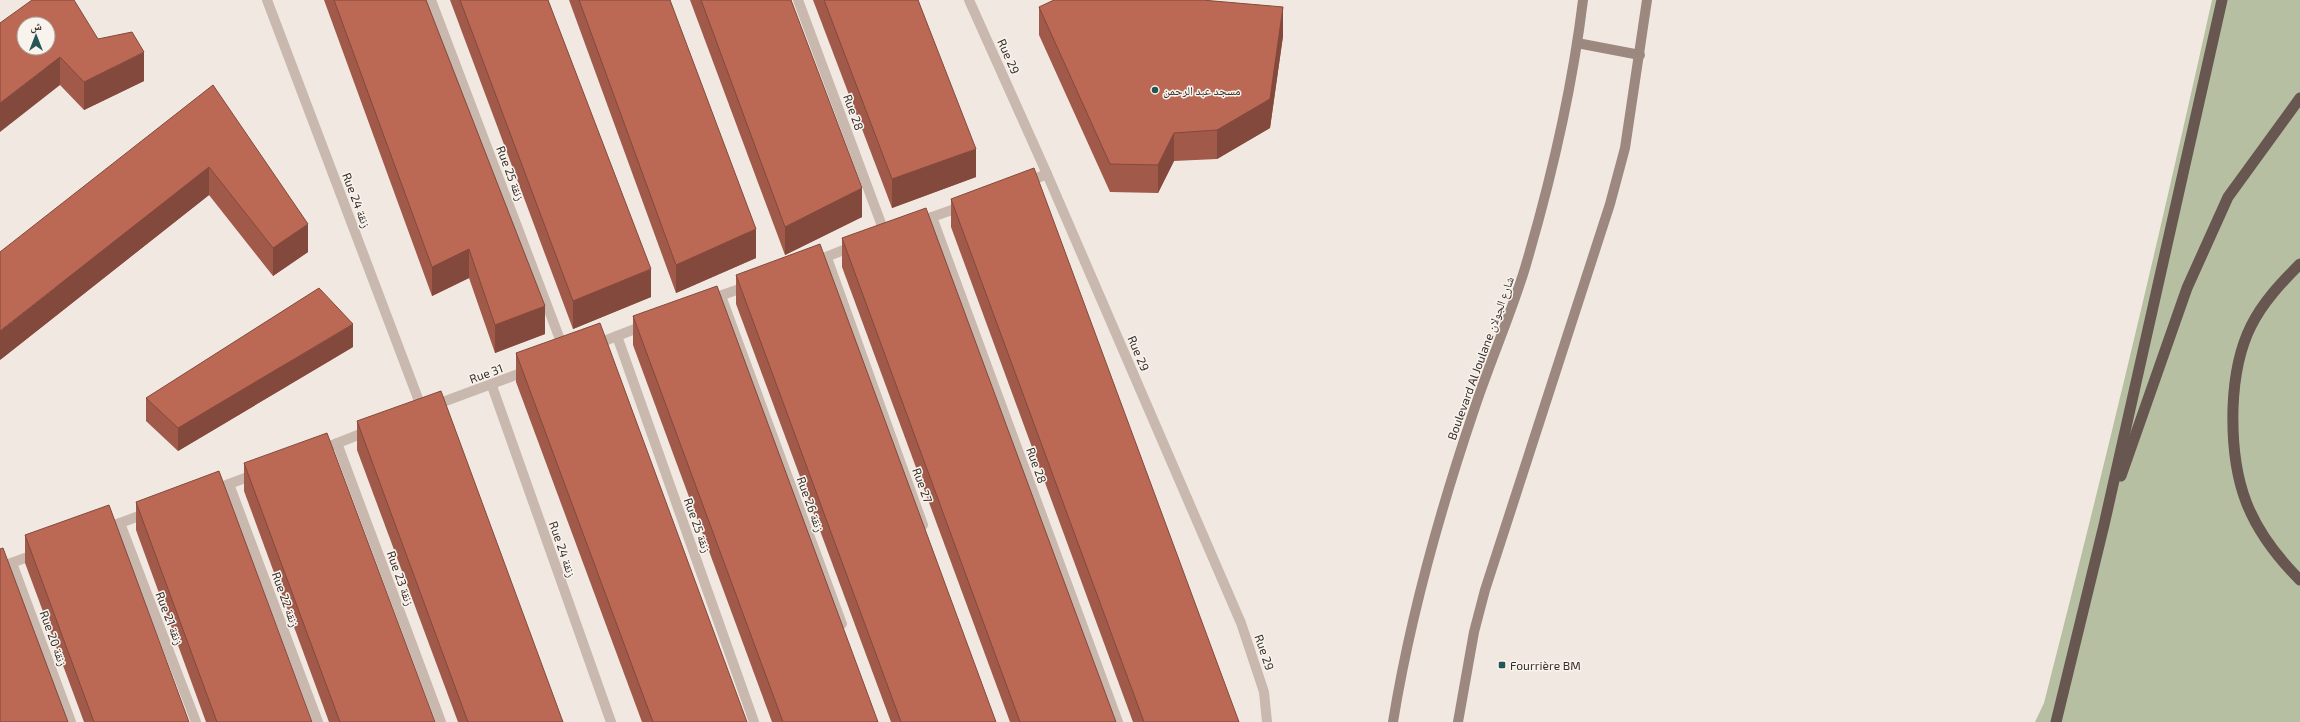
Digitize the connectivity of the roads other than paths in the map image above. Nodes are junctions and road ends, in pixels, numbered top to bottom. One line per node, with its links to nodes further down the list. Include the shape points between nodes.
1 (267, 0): 28 (street, Rue 24 زنقة)
2 (430, 0): 25 (street, Rue 25 زنقة, via 570,354)
3 (798, 0): 16 (street, Rue 28)
4 (969, 0): 11 (street, Rue 29)
5 (1583, 0): 8 (main road, Boulevard Al Joulane شارع الجولان)
6 (1647, 0): 9 (main road)
7 (2222, 0): 37 (highway)
8 (1578, 43): 9 (main road); 53 (main road, Boulevard Al Joulane شارع الجولان, via 1549,183 1525,269 1446,494 1407,647)
9 (1640, 55): 54 (main road, via 1624,148 1610,204 1485,590 1474,632)
10 (2300, 98): 37 (highway, via 2228,197 2187,288)
11 (1048, 174): 12 (street); 52 (street, Rue 29, via 1241,623 1264,692)
12 (1012, 188)
13 (976, 201): 14 (street)
14 (932, 217): 15 (street); 51 (street, Rue 28)
15 (905, 227)
16 (885, 234)
17 (863, 243): 18 (street)
18 (827, 258): 20 (street); 39 (street, Rue 27)
19 (2300, 264): 43 (highway, via 2269,297 2251,326 2241,351 2234,382 2233,445 2237,478 2262,535 2278,558)
20 (804, 266)
21 (761, 281): 22 (street)
22 (721, 296): 23 (street); 44 (street, Rue 26 زنقة)
23 (699, 304)
24 (657, 320): 25 (street)
25 (617, 336): 50 (street, Rue 25 زنقة)
26 (539, 366): 27 (street, Rue 31)
27 (492, 386): 28 (street, Rue 31); 49 (street, Rue 24 زنقة)
28 (419, 411)
29 (380, 426): 30 (street)
30 (337, 443): 31 (street); 48 (street, Rue 23 زنقة)
31 (308, 454)
32 (265, 471): 33 (street)
33 (229, 484): 34 (street); 47 (street, Rue 22 زنقة)
34 (200, 495)
35 (156, 510): 36 (street)
36 (120, 523): 38 (street); 46 (street, Rue 21 زنقة)
37 (2104, 526): 55 (highway)
38 (91, 533)
39 (927, 535)
40 (48, 549): 41 (street)
41 (12, 563): 42 (street); 45 (street, Rue 20 زنقة)
42 (0, 567)
43 (2300, 580)
44 (845, 632)
45 (71, 722)
46 (196, 722)
47 (318, 722)
48 (441, 722)
49 (611, 722)
50 (754, 722)
51 (1118, 722)
52 (1267, 722)
53 (1393, 722)
54 (1458, 722)
55 (2056, 722)

